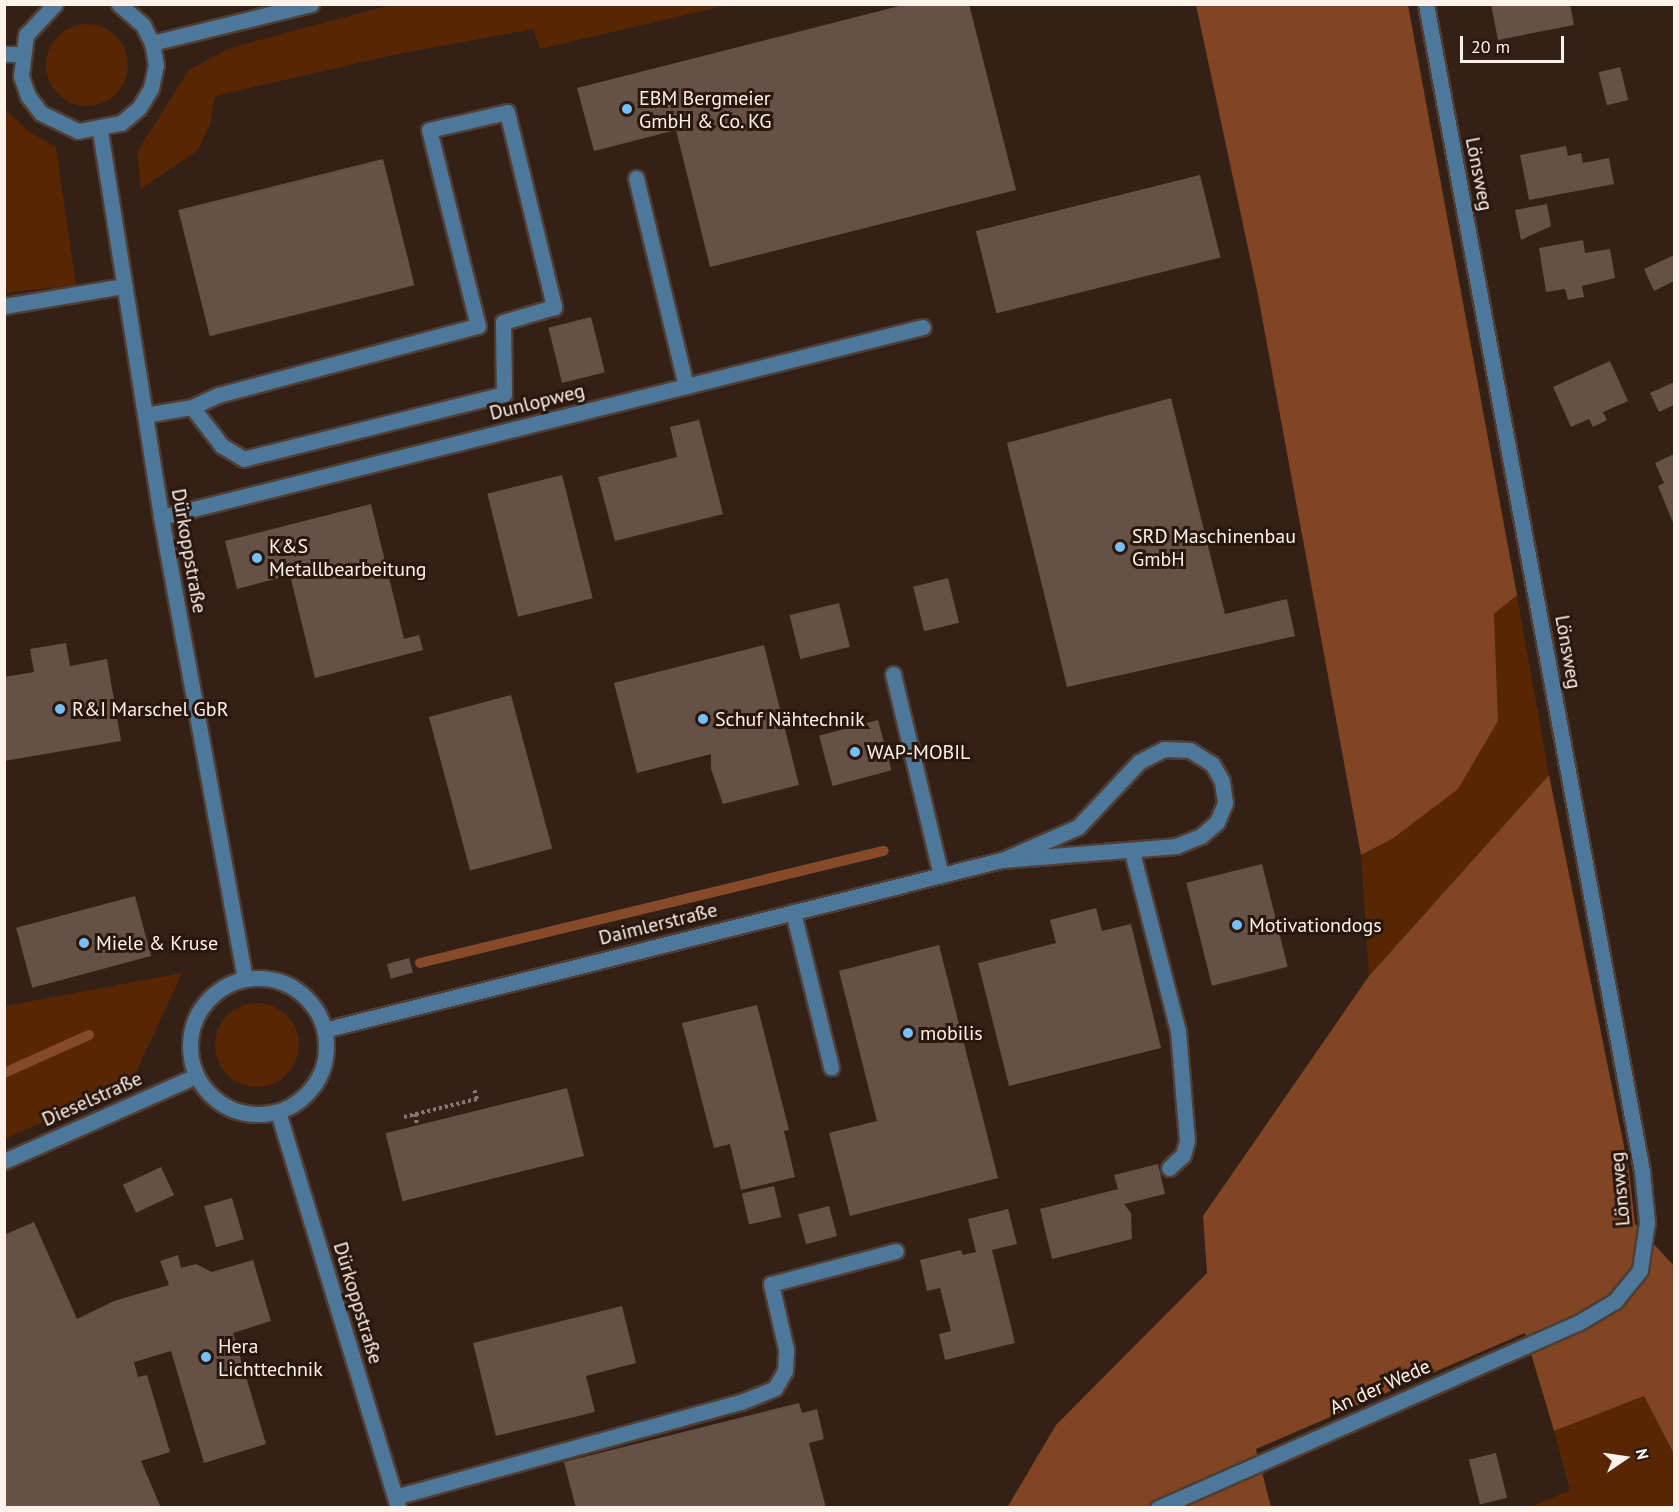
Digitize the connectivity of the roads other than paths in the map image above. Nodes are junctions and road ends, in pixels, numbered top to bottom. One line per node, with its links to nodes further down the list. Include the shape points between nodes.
1 (55, 4): 7 (street, via 38,18)
2 (119, 4): 5 (street, via 143,25)
3 (311, 4): 5 (street)
4 (1426, 4): 30 (street, Lönsweg, via 1642,1171 1647,1222 1640,1270)
5 (152, 43): 8 (street, via 156,65 145,98 121,123)
6 (4, 54): 7 (street)
7 (20, 54): 8 (street, via 27,96 41,112 78,131)
8 (100, 131): 10 (street, Dürkoppstraße)
9 (636, 178): 13 (street)
10 (124, 286): 11 (street); 15 (street, Dürkoppstraße)
11 (4, 306)
12 (924, 327): 13 (street, Dunlopweg)
13 (686, 386): 16 (street, Dunlopweg)
14 (192, 407): 14 (street, via 218,395 478,326 429,130 507,112 554,307 503,322 504,394 244,459 222,446); 15 (street)
15 (145, 415): 16 (street, Dürkoppstraße)
16 (161, 517): 22 (street, Dürkoppstraße)
17 (892, 674): 20 (street)
18 (1132, 852): 19 (street, Daimlerstraße); 19 (street, Daimlerstraße, via 1176,846 1201,836 1217,822 1225,803 1222,781 1212,764 1190,750 1164,749 1139,762 1078,826); 28 (street, via 1178,1031 1187,1141 1183,1155)
19 (1002, 860): 20 (street, Daimlerstraße)
20 (941, 875): 21 (street, Daimlerstraße)
21 (794, 912): 23 (street, Daimlerstraße); 24 (street)
22 (245, 978): 23 (street, via 276,980 303,994); 25 (street, via 208,998 196,1015 190,1035)
23 (324, 1030): 26 (street, via 326,1050 317,1079 297,1103)
24 (831, 1068)
25 (196, 1076): 26 (street, via 207,1092 231,1108 259,1115); 27 (street, Dieselstraße)
26 (279, 1112): 31 (street, Dürkoppstraße)
27 (4, 1161)
28 (1169, 1168)
29 (896, 1251): 31 (street, via 771,1284 786,1349 785,1371 775,1388 741,1402)
30 (1615, 1301): 32 (street, An der Wede, via 1578,1323)
31 (397, 1502)
32 (1158, 1508)

